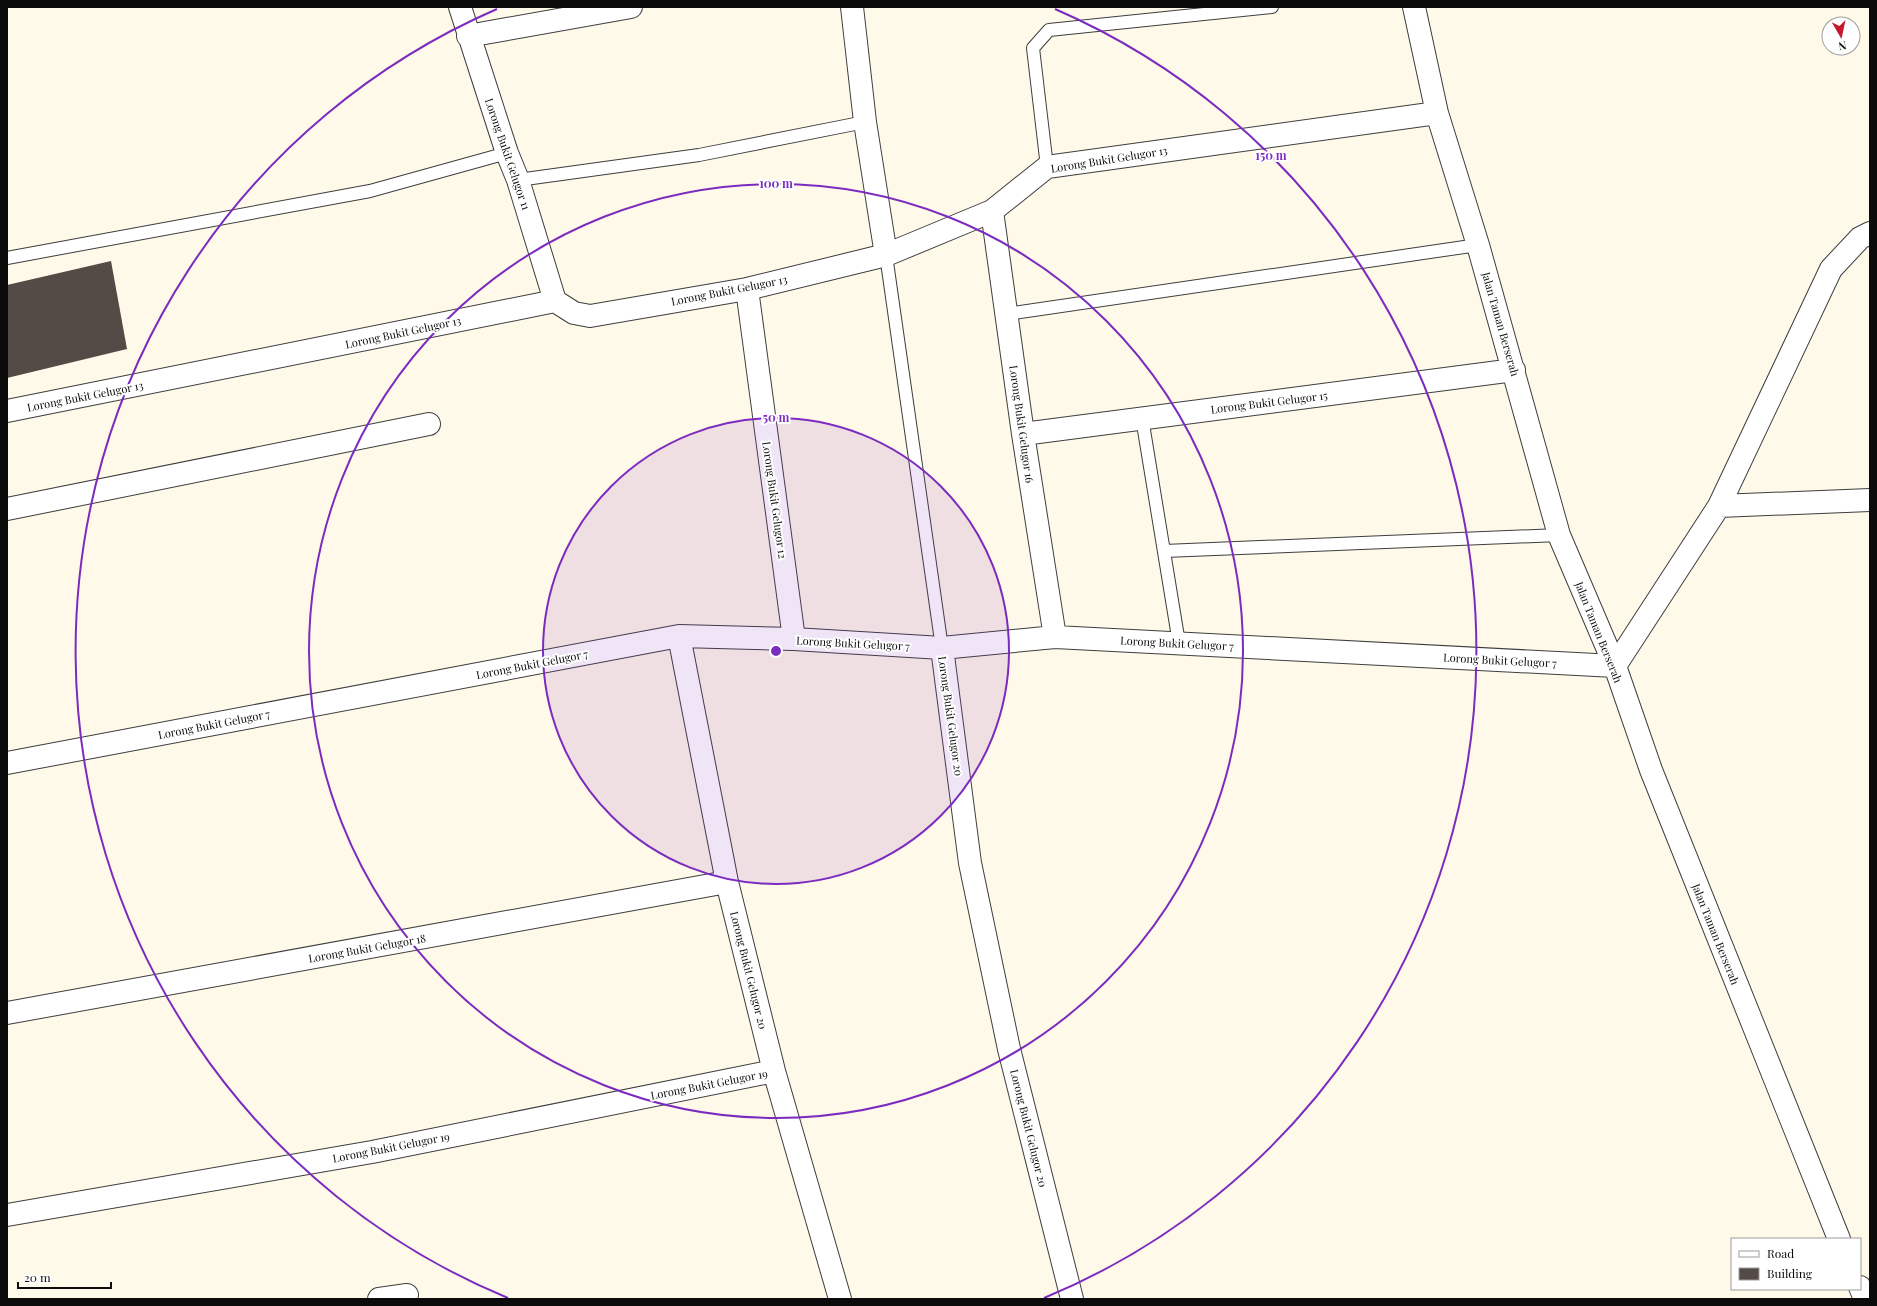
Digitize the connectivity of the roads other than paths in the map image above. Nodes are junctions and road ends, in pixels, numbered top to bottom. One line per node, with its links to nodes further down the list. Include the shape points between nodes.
1 (460, 7): 6 (street, Lorong Bukit Gelugor 11)
2 (631, 7): 6 (street)
3 (852, 7): 8 (street)
4 (1272, 7): 10 (lane, via 1049,30 1033,48)
5 (1414, 7): 7 (street, Jalan Taman Berserah)
6 (468, 36): 9 (street, Lorong Bukit Gelugor 11)
7 (1437, 113): 10 (street, Lorong Bukit Gelugor 13); 14 (street, Jalan Taman Berserah)
8 (865, 122): 11 (lane, via 699,155); 15 (street)
9 (507, 153): 11 (street, Lorong Bukit Gelugor 11); 16 (lane, via 370,191)
10 (1048, 167): 12 (street, Lorong Bukit Gelugor 13)
11 (518, 180): 18 (street, Lorong Bukit Gelugor 11)
12 (992, 211): 15 (street, Lorong Bukit Gelugor 13); 19 (street, Lorong Bukit Gelugor 16)
13 (1870, 233): 26 (street, via 1860,238 1831,269)
14 (1478, 245): 19 (lane); 20 (street, Jalan Taman Berserah)
15 (886, 255): 17 (street, Lorong Bukit Gelugor 13); 34 (lane)
16 (7, 258)
17 (747, 289): 18 (street, Lorong Bukit Gelugor 13, via 590,316 574,313); 32 (street, Lorong Bukit Gelugor 12)
18 (555, 301): 21 (street, Lorong Bukit Gelugor 13)
19 (1007, 314): 24 (street, Lorong Bukit Gelugor 16)
20 (1514, 370): 22 (street, Lorong Bukit Gelugor 15); 28 (street, Jalan Taman Berserah)
21 (7, 411)
22 (1142, 418): 24 (street, Lorong Bukit Gelugor 15); 29 (lane)
23 (429, 424): 27 (street)
24 (1023, 434): 31 (street, Lorong Bukit Gelugor 16)
25 (1870, 500): 26 (street)
26 (1719, 506): 35 (street)
27 (7, 509)
28 (1559, 535): 29 (lane); 35 (street, Jalan Taman Berserah)
29 (1164, 551): 33 (lane)
30 (679, 636): 32 (street, Lorong Bukit Gelugor 7); 36 (street, Lorong Bukit Gelugor 7); 37 (street, Lorong Bukit Gelugor 20)
31 (1055, 637): 33 (street, Lorong Bukit Gelugor 7); 34 (street, Lorong Bukit Gelugor 7)
32 (794, 639): 34 (street, Lorong Bukit Gelugor 7)
33 (1179, 643): 35 (street, Lorong Bukit Gelugor 7)
34 (942, 648): 46 (street, Lorong Bukit Gelugor 20, via 970,864 1009,1049)
35 (1615, 666): 41 (street, Jalan Taman Berserah, via 1651,770)
36 (7, 763)
37 (727, 882): 38 (street, Lorong Bukit Gelugor 18); 39 (street, Lorong Bukit Gelugor 20)
38 (7, 1013)
39 (774, 1071): 40 (street, Lorong Bukit Gelugor 19, via 372,1152); 45 (street, Lorong Bukit Gelugor 20)
40 (7, 1215)
41 (1839, 1238)
42 (1861, 1289): 47 (street)
43 (408, 1295): 44 (street)
44 (380, 1299)
45 (840, 1299)
46 (1072, 1299)
47 (1865, 1299)

